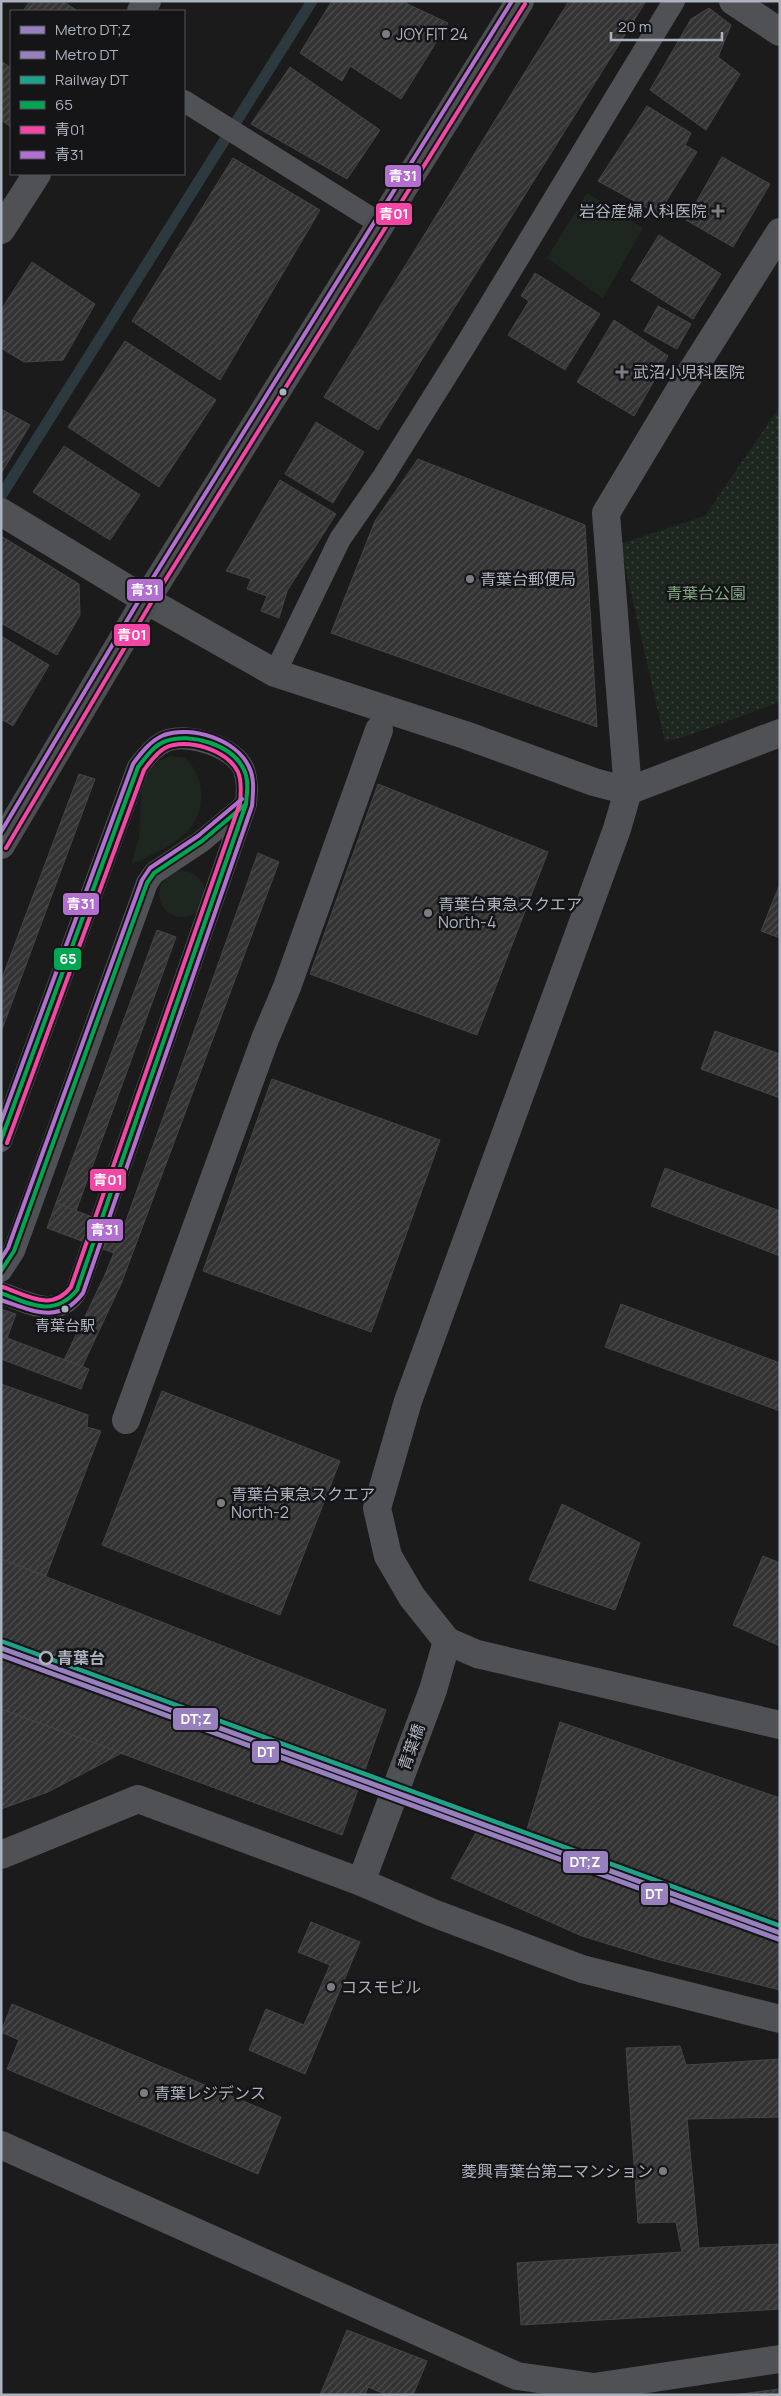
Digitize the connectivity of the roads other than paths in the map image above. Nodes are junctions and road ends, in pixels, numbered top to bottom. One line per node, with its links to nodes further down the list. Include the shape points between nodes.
1 (520, 1): 7 (main road)
2 (674, 1): 12 (lane, via 465,346 340,539)
3 (733, 1): 4 (street)
4 (780, 32)
5 (185, 102): 7 (lane)
6 (36, 175): 8 (street)
7 (375, 220): 11 (main road)
8 (1, 230)
9 (780, 232): 15 (street, via 606,513)
10 (1, 512): 11 (street)
11 (146, 600): 12 (street); 17 (main road)
12 (275, 673): 15 (street)
13 (379, 730): 21 (street)
14 (780, 733): 15 (street)
15 (628, 791): 22 (street, via 614,838 408,1401 377,1508 388,1556 412,1597)
16 (246, 804): 18 (lane, via 248,785 243,768 230,754 210,743 188,738 167,741 151,751 138,767); 19 (lane, via 154,873 147,883 14,1251); 20 (lane, via 77,1290 70,1300 58,1307 41,1307)
17 (1, 845)
18 (1, 1141)
19 (1, 1271)
20 (1, 1293)
21 (126, 1420)
22 (447, 1641): 23 (street, via 477,1654); 25 (street, 青葉橋, via 433,1690)
23 (780, 1725)
24 (1, 1855): 25 (street, via 138,1798)
25 (365, 1871): 26 (street, via 433,1912 582,1969)
26 (780, 2019)
27 (1, 2145): 28 (street, via 517,2376 594,2387)
28 (780, 2359)

